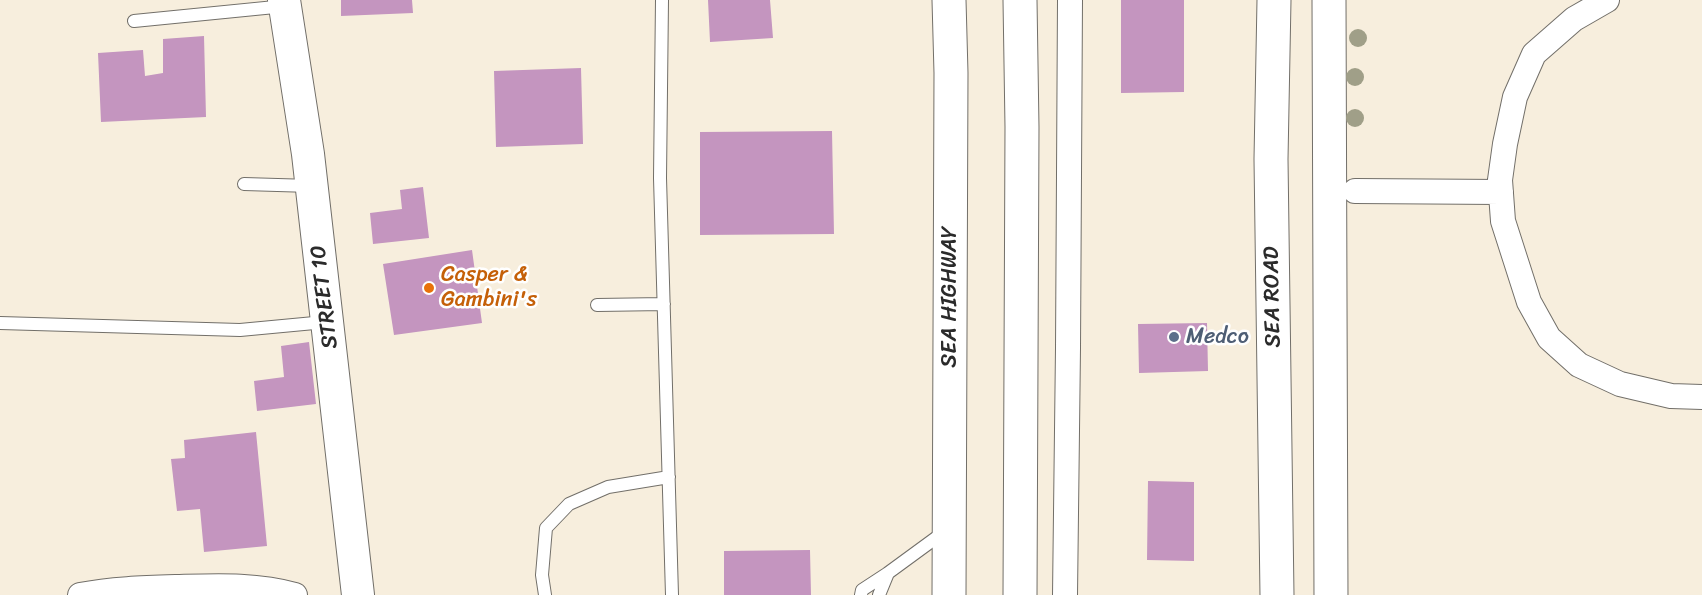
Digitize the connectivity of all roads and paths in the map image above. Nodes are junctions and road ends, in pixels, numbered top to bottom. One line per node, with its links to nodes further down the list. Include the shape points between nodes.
1 (662, 0): 14 (lane)
2 (949, 0): 20 (highway, SEA HIGHWAY)
3 (1020, 0): 30 (highway)
4 (1070, 0): 31 (street)
5 (1274, 0): 32 (highway, SEA ROAD, via 1271,159)
6 (1329, 0): 33 (highway)
7 (1607, 0): 13 (street, via 1574,19 1534,54 1515,97 1505,144)
8 (285, 3): 9 (lane); 11 (street, STREET 10)
9 (134, 21)
10 (244, 184): 11 (lane)
11 (312, 186): 17 (street, STREET 10)
12 (1355, 191): 13 (street)
13 (1501, 192): 18 (street, via 1503,221 1515,262 1529,302 1549,338 1579,365 1620,384 1671,396)
14 (663, 304): 15 (lane); 19 (lane)
15 (597, 305)
16 (0, 322): 17 (lane, via 240,330)
17 (327, 322): 25 (street, STREET 10)
18 (1702, 397)
19 (669, 477): 26 (lane, via 608,487 569,504 546,528); 27 (lane)
20 (950, 528): 21 (lane); 29 (highway, SEA HIGHWAY)
21 (888, 573): 22 (lane); 28 (lane)
22 (859, 593)
23 (80, 595): 24 (street, via 207,586 249,587)
24 (295, 595)
25 (358, 595)
26 (544, 595)
27 (672, 595)
28 (879, 595)
29 (949, 595)
30 (1020, 595)
31 (1065, 595)
32 (1277, 595)
33 (1331, 595)

